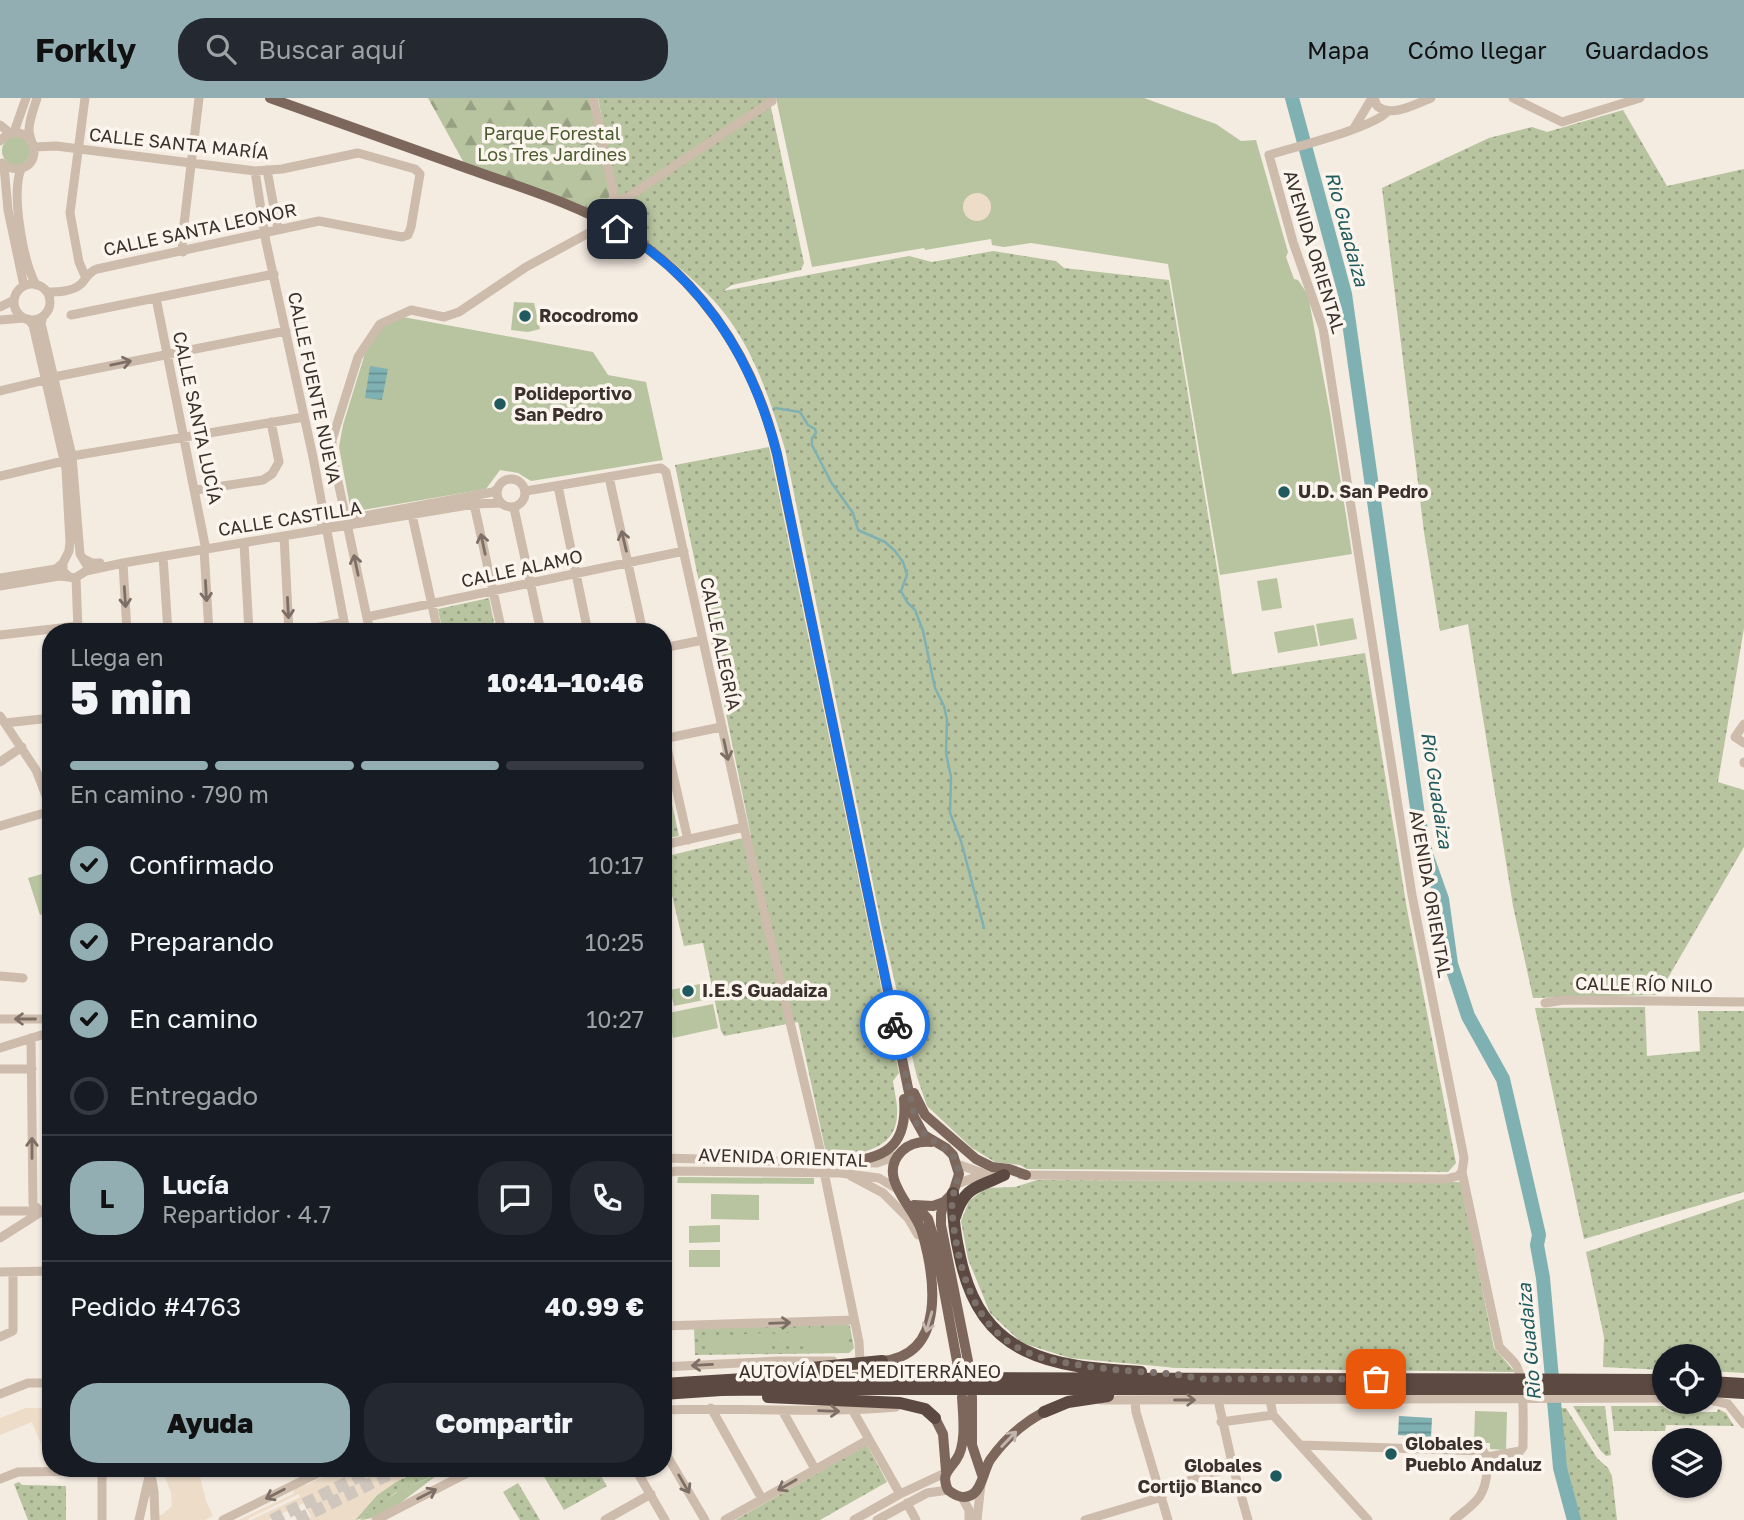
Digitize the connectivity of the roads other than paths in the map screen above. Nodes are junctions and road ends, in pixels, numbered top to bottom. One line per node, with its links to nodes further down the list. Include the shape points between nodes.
1 (26, 98): 16 (street)
2 (37, 98): 18 (street, via 30,121)
3 (85, 98): 19 (street)
4 (199, 98): 21 (street)
5 (270, 98): 127 (main road, via 543,195 603,221 672,269 724,327 758,393 777,454)
6 (593, 98): 25 (street)
7 (1373, 98): 13 (street, via 1380,109); 15 (street)
8 (1404, 98): 13 (street)
9 (1431, 98): 13 (street)
10 (1513, 98): 11 (street, via 1562,122)
11 (1640, 98)
12 (771, 99): 25 (street)
13 (1392, 110): 15 (street)
14 (0, 125): 16 (street)
15 (1354, 128): 137 (street, AVENIDA ORIENTAL, via 1269,155 1324,328 1412,895 1464,1158)
16 (12, 133): 17 (street); 18 (street, via 23,134)
17 (0, 141)
18 (32, 144): 19 (street, CALLE SANTA MARÍA); 22 (street, via 32,161)
19 (79, 149): 21 (street, CALLE SANTA MARÍA); 33 (street, via 70,213)
20 (2, 163): 22 (street); 35 (street)
21 (191, 164): 24 (street, CALLE SANTA MARÍA); 31 (street)
22 (21, 169): 34 (street, via 18,214)
23 (267, 170): 24 (street, CALLE SANTA MARÍA); 28 (street); 30 (street, CALLE SANTA MARÍA, via 358,153 415,169 421,174)
24 (255, 171): 29 (street, CALLE FUENTE NUEVA)
25 (614, 203): 26 (street)
26 (607, 215)
27 (598, 228): 51 (street, via 526,267 458,312 444,317 411,310 380,324 358,357)
28 (278, 229): 29 (street, CALLE SANTA LEONOR); 30 (street, CALLE SANTA LEONOR, via 319,221)
29 (267, 233): 31 (street, CALLE SANTA LEONOR); 32 (street, CALLE FUENTE NUEVA)
30 (408, 235)
31 (183, 252): 33 (street, CALLE SANTA LEONOR, via 97,269)
32 (274, 274): 37 (street); 44 (street, CALLE FUENTE NUEVA)
33 (85, 276): 36 (street, CALLE SANTA LEONOR, via 75,288)
34 (36, 285): 35 (street); 36 (street)
35 (24, 286): 38 (street)
36 (47, 292): 41 (street, via 50,304)
37 (156, 298): 40 (street); 45 (street, CALLE SANTA LUCÍA)
38 (14, 300): 39 (street); 42 (street, via 17,312)
39 (0, 307)
40 (71, 315)
41 (43, 316): 42 (street); 46 (street)
42 (26, 319): 43 (street); 46 (street, via 33,325)
43 (0, 320)
44 (286, 331): 45 (street); 48 (street, CALLE FUENTE NUEVA)
45 (167, 354): 46 (street, one-way to 45); 50 (street, CALLE SANTA LUCÍA)
46 (50, 378): 47 (street); 53 (street)
47 (0, 391)
48 (304, 417): 49 (street); 52 (street, CALLE FUENTE NUEVA)
49 (271, 422): 50 (street); 58 (street, via 279,462 272,474 262,480)
50 (185, 438): 53 (street); 58 (street, CALLE SANTA LUCÍA)
51 (332, 453): 52 (street); 64 (street, CALLE FUENTE NUEVA)
52 (313, 457): 65 (street, CALLE FUENTE NUEVA)
53 (68, 458): 54 (street); 71 (street); 72 (street, via 70,542)
54 (0, 476)
55 (609, 477): 56 (street); 69 (street, CALLE ALEGRÍA, via 663,469); 74 (street, one-way to 55)
56 (558, 486): 59 (street); 76 (street)
57 (497, 489): 59 (street, via 503,481 514,479); 60 (street); 64 (street)
58 (196, 490): 68 (street, CALLE SANTA LUCÍA)
59 (526, 491): 62 (street, via 523,502)
60 (501, 503): 61 (street, CALLE CASTILLA); 62 (street)
61 (474, 504): 63 (street, CALLE CASTILLA); 81 (street, one-way to 61)
62 (514, 508): 79 (street)
63 (412, 515): 64 (street, CALLE CASTILLA); 82 (street)
64 (347, 523): 65 (street); 83 (street, CALLE FUENTE NUEVA, one-way to 64)
65 (325, 527): 66 (street, CALLE CASTILLA); 68 (street, CALLE CASTILLA); 90 (street, CALLE FUENTE NUEVA)
66 (284, 536): 67 (street, CALLE CASTILLA); 89 (street, one-way to 89)
67 (244, 543): 68 (street, CALLE CASTILLA); 88 (street)
68 (205, 547): 70 (street, CALLE CASTILLA); 71 (street, CALLE CASTILLA, via 96,564); 87 (street, CALLE SANTA LUCÍA, one-way to 87)
69 (684, 551): 74 (street, CALLE ALAMO); 99 (street, CALLE ALEGRÍA)
70 (163, 556): 73 (street, CALLE CASTILLA); 86 (street)
71 (83, 558): 72 (street, via 71,555); 75 (street)
72 (64, 561): 77 (street, via 63,571); 78 (street, via 56,569)
73 (123, 563): 75 (street, CALLE CASTILLA); 85 (street, one-way to 85)
74 (629, 563): 76 (street, CALLE ALAMO); 96 (street)
75 (85, 572): 77 (street)
76 (576, 574): 79 (street, CALLE ALAMO); 95 (street)
77 (72, 577): 80 (street); 84 (street)
78 (0, 578)
79 (531, 583): 81 (street, CALLE ALAMO); 94 (street)
80 (0, 586)
81 (493, 591): 82 (street, CALLE ALAMO); 93 (street)
82 (432, 603): 83 (street, CALLE ALAMO); 92 (street)
83 (367, 617): 91 (street, CALLE FUENTE NUEVA)
84 (77, 623)
85 (126, 623)
86 (167, 623)
87 (208, 623)
88 (248, 623)
89 (289, 623)
90 (344, 623)
91 (368, 623)
92 (436, 623)
93 (500, 623)
94 (539, 623)
95 (586, 623)
96 (641, 623)
97 (42, 632): 98 (street)
98 (0, 635)
99 (703, 640): 100 (street); 104 (street, CALLE ALEGRÍA)
100 (672, 646)
101 (42, 718): 102 (street)
102 (2, 720): 107 (street)
103 (1744, 724): 106 (street, via 1735,737)
104 (721, 727): 105 (street); 113 (street, CALLE ALEGRÍA, one-way to 113)
105 (672, 735)
106 (1744, 743)
107 (22, 747): 108 (street); 110 (street)
108 (0, 762)
109 (672, 770): 114 (street)
110 (42, 786)
111 (42, 813): 112 (street)
112 (0, 826)
113 (744, 827): 114 (street); 132 (street, CALLE ALEGRÍA)
114 (688, 839): 115 (street)
115 (672, 843)
116 (0, 976): 117 (street)
117 (23, 978)
118 (1744, 1002): 119 (street, CALLE RÍO NILO)
119 (1545, 1003)
120 (0, 1019): 121 (street, one-way to 120)
121 (42, 1019)
122 (42, 1035): 123 (street)
123 (32, 1038): 124 (street); 126 (street)
124 (0, 1048)
125 (0, 1069): 126 (street)
126 (32, 1069): 145 (street, one-way to 126, via 33,1204)
127 (906, 1079): 128 (main road); 133 (main road, via 904,1119 892,1146 871,1159); 141 (main road, via 925,1115 976,1159)
128 (914, 1117): 129 (main road, via 922,1133); 130 (main road, via 912,1135)
129 (936, 1143): 130 (main road, via 921,1142); 134 (main road, via 946,1148)
130 (902, 1152): 133 (street, AVENIDA ORIENTAL, via 877,1163); 142 (main road, via 893,1166)
131 (672, 1159): 132 (street, AVENIDA ORIENTAL)
132 (823, 1162): 133 (street, AVENIDA ORIENTAL)
133 (840, 1163)
134 (957, 1164): 139 (street); 143 (main road)
135 (672, 1172): 136 (street, AVENIDA ORIENTAL)
136 (824, 1172): 138 (street, AVENIDA ORIENTAL); 155 (street)
137 (1462, 1172): 141 (street, via 1447,1179); 194 (street, AVENIDA ORIENTAL, via 1499,1346 1519,1371 1523,1444 1520,1451)
138 (847, 1173): 142 (street, AVENIDA ORIENTAL, via 879,1178); 151 (street, via 874,1187 908,1218)
139 (987, 1175): 140 (street); 143 (street)
140 (1004, 1175): 141 (street); 149 (highway, via 971,1189)
141 (1026, 1175)
142 (897, 1189): 144 (main road)
143 (951, 1193): 144 (main road, via 924,1207); 144 (main road, via 942,1225 965,1372 934,1235 928,1219); 149 (highway)
144 (910, 1202): 151 (main road)
145 (42, 1209)
146 (0, 1211): 147 (street)
147 (42, 1211)
148 (42, 1213): 150 (street)
149 (953, 1224): 160 (highway, via 970,1294 981,1315 1015,1346 1076,1364)
150 (0, 1238)
151 (927, 1257): 158 (main road, one-way to 158, via 932,1308 926,1332 894,1359)
152 (42, 1271): 154 (street)
153 (0, 1272): 154 (street)
154 (13, 1272): 157 (street, via 13,1331)
155 (854, 1320): 156 (street, one-way to 155); 158 (street)
156 (672, 1326)
157 (0, 1337)
158 (870, 1361): 159 (street, one-way to 159); 161 (highway, via 731,1374)
159 (672, 1367)
160 (1200, 1379): 167 (highway, AUTOVÍA DEL MEDITERRÁNEO); 170 (highway, AUTOVÍA DEL MEDITERRÁNEO)
161 (708, 1381): 164 (highway, AUTOVÍA DEL MEDITERRÁNEO); 165 (highway, AUTOVÍA DEL MEDITERRÁNEO)
162 (1652, 1381): 171 (highway, AUTOVÍA DEL MEDITERRÁNEO)
163 (42, 1383): 177 (street, via 28,1383)
164 (672, 1383)
165 (938, 1383): 167 (highway, AUTOVÍA DEL MEDITERRÁNEO); 173 (highway, AUTOVÍA DEL MEDITERRÁNEO)
166 (1722, 1383): 168 (highway)
167 (991, 1384): 169 (highway, AUTOVÍA DEL MEDITERRÁNEO)
168 (1744, 1384)
169 (1159, 1389): 170 (highway, AUTOVÍA DEL MEDITERRÁNEO); 187 (highway, via 1080,1399)
170 (1501, 1389): 171 (highway, AUTOVÍA DEL MEDITERRÁNEO); 171 (street); 179 (street, via 1320,1401)
171 (1588, 1389): 172 (highway, AUTOVÍA DEL MEDITERRÁNEO); 178 (street)
172 (1652, 1389)
173 (698, 1392): 175 (highway, AUTOVÍA DEL MEDITERRÁNEO); 189 (highway, via 900,1403 921,1407)
174 (1722, 1392): 176 (highway)
175 (672, 1393)
176 (1744, 1393)
177 (0, 1394)
178 (1652, 1397)
179 (1270, 1399): 180 (street); 188 (street)
180 (1218, 1400): 181 (street, one-way to 180); 190 (street)
181 (1135, 1401): 187 (street, via 1087,1402); 210 (street)
182 (1722, 1403): 191 (street)
183 (711, 1408): 184 (street); 185 (street); 214 (street)
184 (672, 1410)
185 (782, 1410): 186 (street, one-way to 186); 198 (street)
186 (853, 1411): 189 (street, via 904,1408); 192 (street)
187 (1044, 1412): 201 (main road, one-way to 187, via 1011,1435)
188 (1273, 1415): 190 (street); 193 (street)
189 (935, 1418): 200 (main road, via 943,1434)
190 (1221, 1422): 197 (street)
191 (1744, 1423)
192 (868, 1440): 198 (street); 212 (street)
193 (1301, 1445): 194 (street, via 1480,1450); 235 (street)
194 (1487, 1457): 217 (street, via 1486,1488)
195 (955, 1461): 200 (main road); 201 (main road, via 967,1460); 201 (main road, via 967,1397)
196 (672, 1464): 225 (street, one-way to 225)
197 (1233, 1467): 210 (street); 234 (street)
198 (815, 1469): 214 (street, one-way to 214)
199 (42, 1471): 208 (street, via 18,1472)
200 (945, 1473): 209 (main road); 212 (street)
201 (980, 1475): 213 (main road, via 971,1496); 231 (street)
202 (102, 1477): 218 (street)
203 (150, 1477): 219 (street)
204 (152, 1477): 220 (street)
205 (310, 1477): 221 (street, one-way to 221)
206 (461, 1477): 216 (street, one-way to 206)
207 (640, 1477): 211 (street)
208 (0, 1479)
209 (948, 1490): 213 (main road); 215 (street)
210 (1161, 1493): 232 (street); 233 (street)
211 (650, 1494): 223 (street); 224 (street)
212 (900, 1494): 227 (street)
213 (962, 1497): 230 (street)
214 (762, 1499): 226 (street)
215 (906, 1503): 228 (street); 229 (street)
216 (390, 1516): 222 (street)
217 (1460, 1518)
218 (102, 1520)
219 (139, 1520)
220 (155, 1520)
221 (223, 1520)
222 (376, 1520)
223 (605, 1520)
224 (666, 1520)
225 (705, 1520)
226 (724, 1520)
227 (854, 1520)
228 (877, 1520)
229 (916, 1520)
230 (969, 1520)
231 (977, 1520)
232 (1085, 1520)
233 (1168, 1520)
234 (1248, 1520)
235 (1368, 1520)

